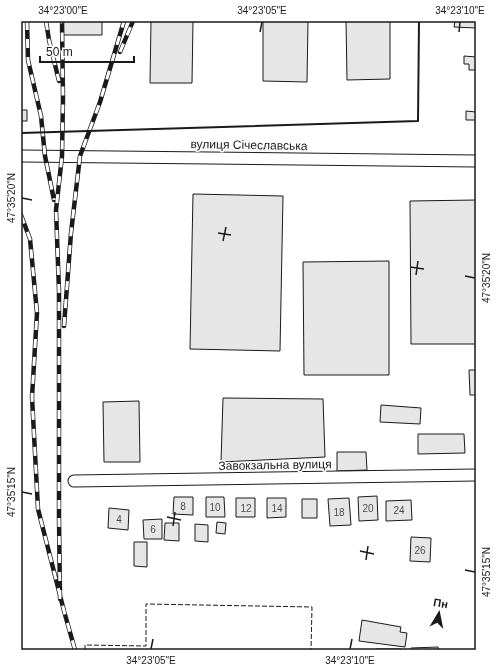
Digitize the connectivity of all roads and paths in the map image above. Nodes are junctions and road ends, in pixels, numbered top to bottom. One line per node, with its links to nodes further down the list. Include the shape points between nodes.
1 (21, 156): 2 (street, вулиця Січеславська)
2 (476, 161)
3 (476, 475): 4 (street, Завокзальна вулиця)
4 (74, 481)

